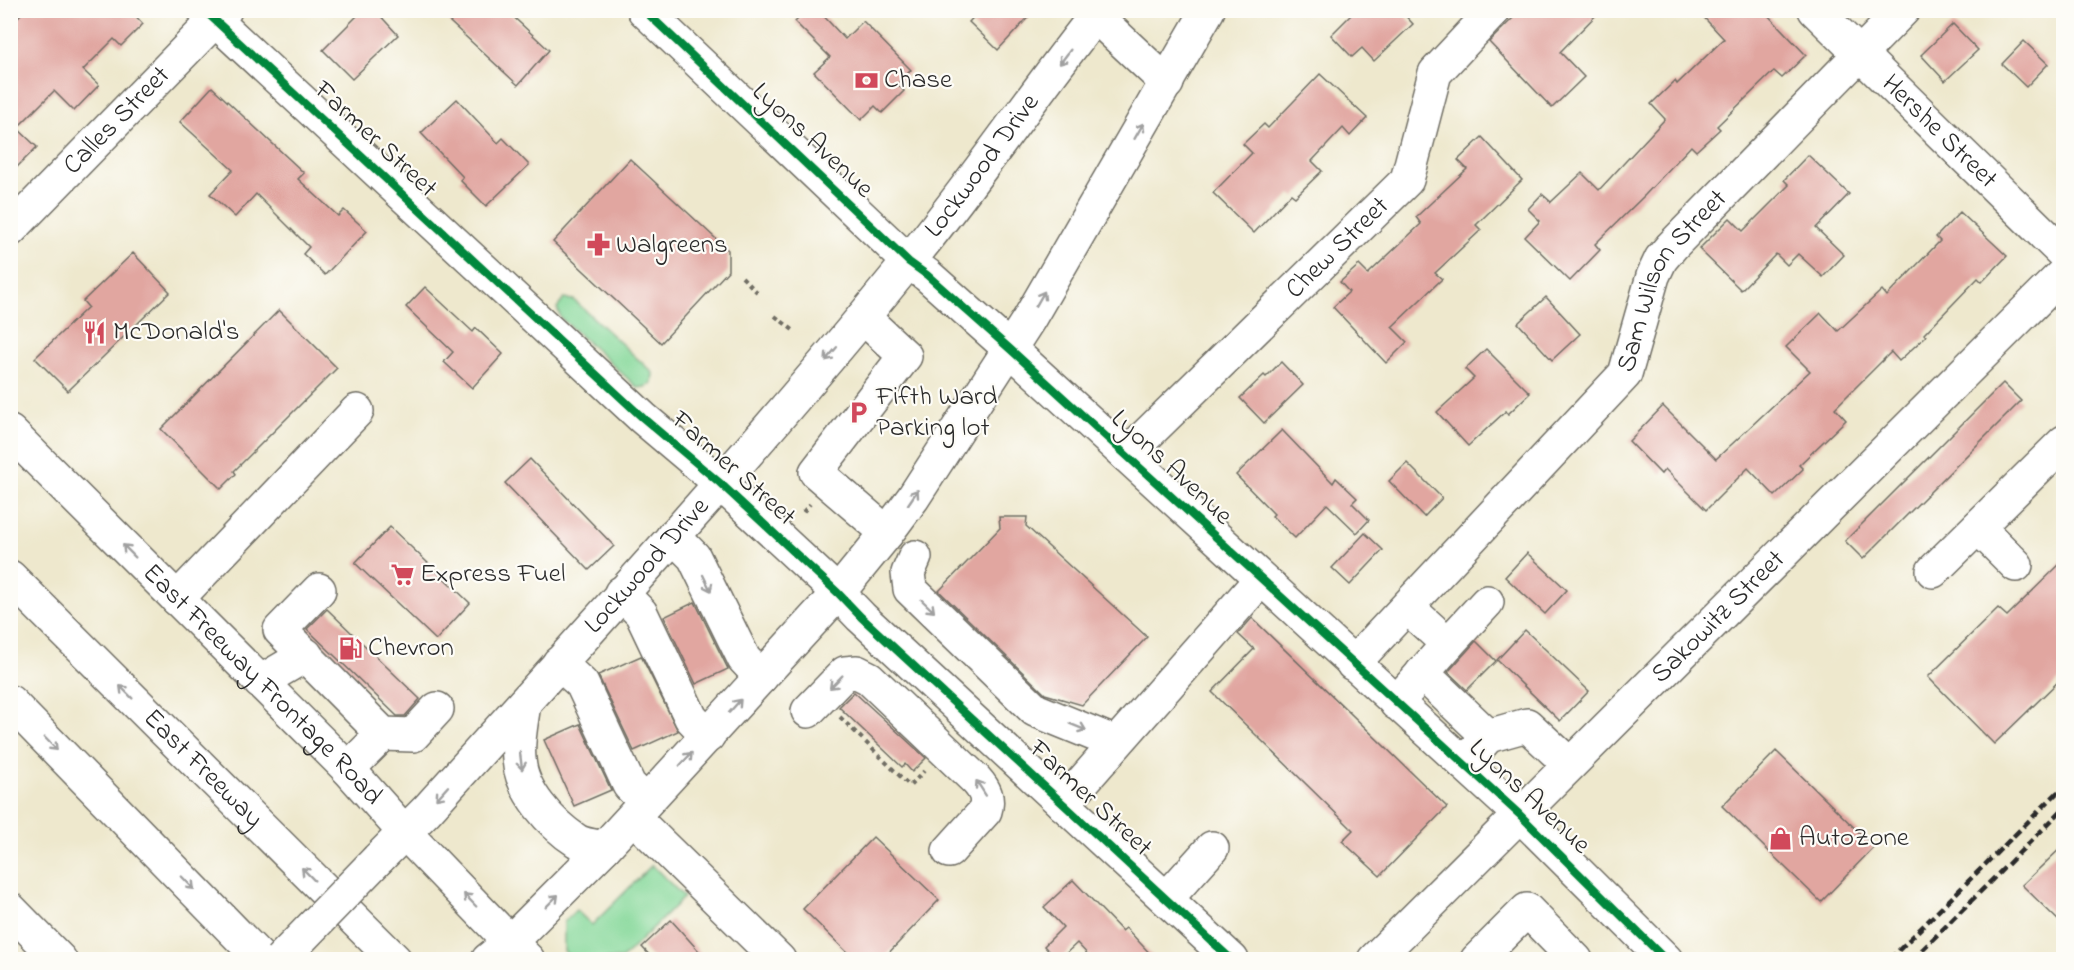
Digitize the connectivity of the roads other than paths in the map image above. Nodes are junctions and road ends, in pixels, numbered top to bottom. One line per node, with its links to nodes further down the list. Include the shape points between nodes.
1 (644, 10): 12 (main road, Lyons Avenue)
2 (1208, 10): 9 (main road)
3 (1494, 10): 19 (main road, Chew Street, via 1435,73 1407,180)
4 (1815, 10): 8 (main road, Hershe Street)
5 (1903, 10): 8 (main road, Sam Wilson Street)
6 (1095, 13): 9 (main road); 12 (main road, Lockwood Drive, one-way to 12)
7 (215, 14): 10 (main road, Calles Street); 20 (main road, Farmer Street, via 643,418)
8 (1859, 54): 11 (main road, Hershe Street); 34 (main road, Sam Wilson Street, via 1661,259 1625,374)
9 (1167, 83): 15 (main road, one-way to 9)
10 (16, 214)
11 (2064, 254)
12 (909, 262): 14 (main road, Lockwood Drive); 15 (main road, Lyons Avenue)
13 (2064, 273): 52 (main road, Sakowitz Street)
14 (863, 317): 20 (main road, Lockwood Drive, one-way to 20); 22 (main road, via 905,356 816,472)
15 (1010, 349): 19 (main road, Lyons Avenue); 22 (main road, one-way to 15)
16 (357, 411): 32 (main road)
17 (10, 432): 32 (main road, East Freeway Frontage Road, one-way to 17)
18 (2064, 442): 21 (main road)
19 (1126, 455): 28 (main road, Lyons Avenue)
20 (720, 483): 23 (main road, Lockwood Drive); 31 (main road, Farmer Street)
21 (1978, 527): 25 (main road); 26 (main road)
22 (887, 533): 31 (main road)
23 (673, 536): 30 (main road, Lockwood Drive); 40 (main road, one-way to 40, via 694,557 744,659)
24 (915, 557): 50 (main road, one-way to 50, via 908,573 910,589 1035,710)
25 (2016, 565)
26 (1934, 571)
27 (10, 577): 67 (main road, East Freeway, one-way to 27)
28 (1261, 579): 38 (main road, Lyons Avenue); 50 (main road)
29 (319, 590): 36 (main road, via 280,630)
30 (621, 593): 37 (main road, Lockwood Drive); 48 (main road, via 641,613 691,718)
31 (838, 593): 40 (main road); 54 (main road, Farmer Street)
32 (177, 599): 41 (main road, East Freeway Frontage Road)
33 (1487, 602): 35 (main road)
34 (1407, 607): 35 (main road); 38 (main road, Sam Wilson Street)
35 (1448, 644): 39 (main road)
36 (306, 656): 41 (main road); 47 (main road)
37 (560, 663): 43 (main road, Lockwood Drive); 55 (main road, via 582,684)
38 (1353, 664): 44 (main road, Lyons Avenue)
39 (1422, 673): 44 (main road); 49 (main road)
40 (761, 677): 48 (main road, one-way to 40)
41 (260, 682): 53 (main road, East Freeway Frontage Road)
42 (10, 702): 65 (main road, one-way to 65)
43 (524, 703): 57 (main road, Lockwood Drive, one-way to 57); 58 (main road, one-way to 58, via 519,759 525,782 559,826 579,842)
44 (1396, 703): 51 (main road, Lyons Avenue)
45 (438, 709): 47 (main road, via 413,735)
46 (822, 712): 60 (main road, one-way to 46, via 985,812 987,796 976,780 869,678 856,672 845,673)
47 (383, 734): 53 (main road)
48 (708, 736): 55 (main road, one-way to 48)
49 (1488, 736): 51 (main road); 52 (main road, via 1527,725)
50 (1116, 743): 54 (main road)
51 (1464, 764): 56 (main road, Lyons Avenue)
52 (1569, 764): 56 (main road, Sakowitz Street)
53 (348, 769): 57 (main road, East Freeway Frontage Road)
54 (1063, 804): 61 (main road, Farmer Street)
55 (639, 809): 58 (main road); 68 (main road)
56 (1519, 814): 70 (main road, Sakowitz Street); 73 (main road, Lyons Avenue)
57 (405, 833): 63 (main road, East Freeway Frontage Road, one-way to 57); 66 (main road, Lockwood Drive, bridge)
58 (603, 848): 63 (main road, one-way to 58)
59 (1212, 848): 61 (main road)
60 (949, 851)
61 (1167, 898): 69 (main road, Farmer Street)
62 (15, 923): 64 (main road)
63 (509, 954)
64 (60, 960)
65 (262, 960)
66 (280, 960)
67 (394, 960)
68 (779, 960)
69 (1232, 960)
70 (1374, 960)
71 (1477, 960): 72 (main road, via 1527,910)
72 (1576, 960)
73 (1666, 960)

